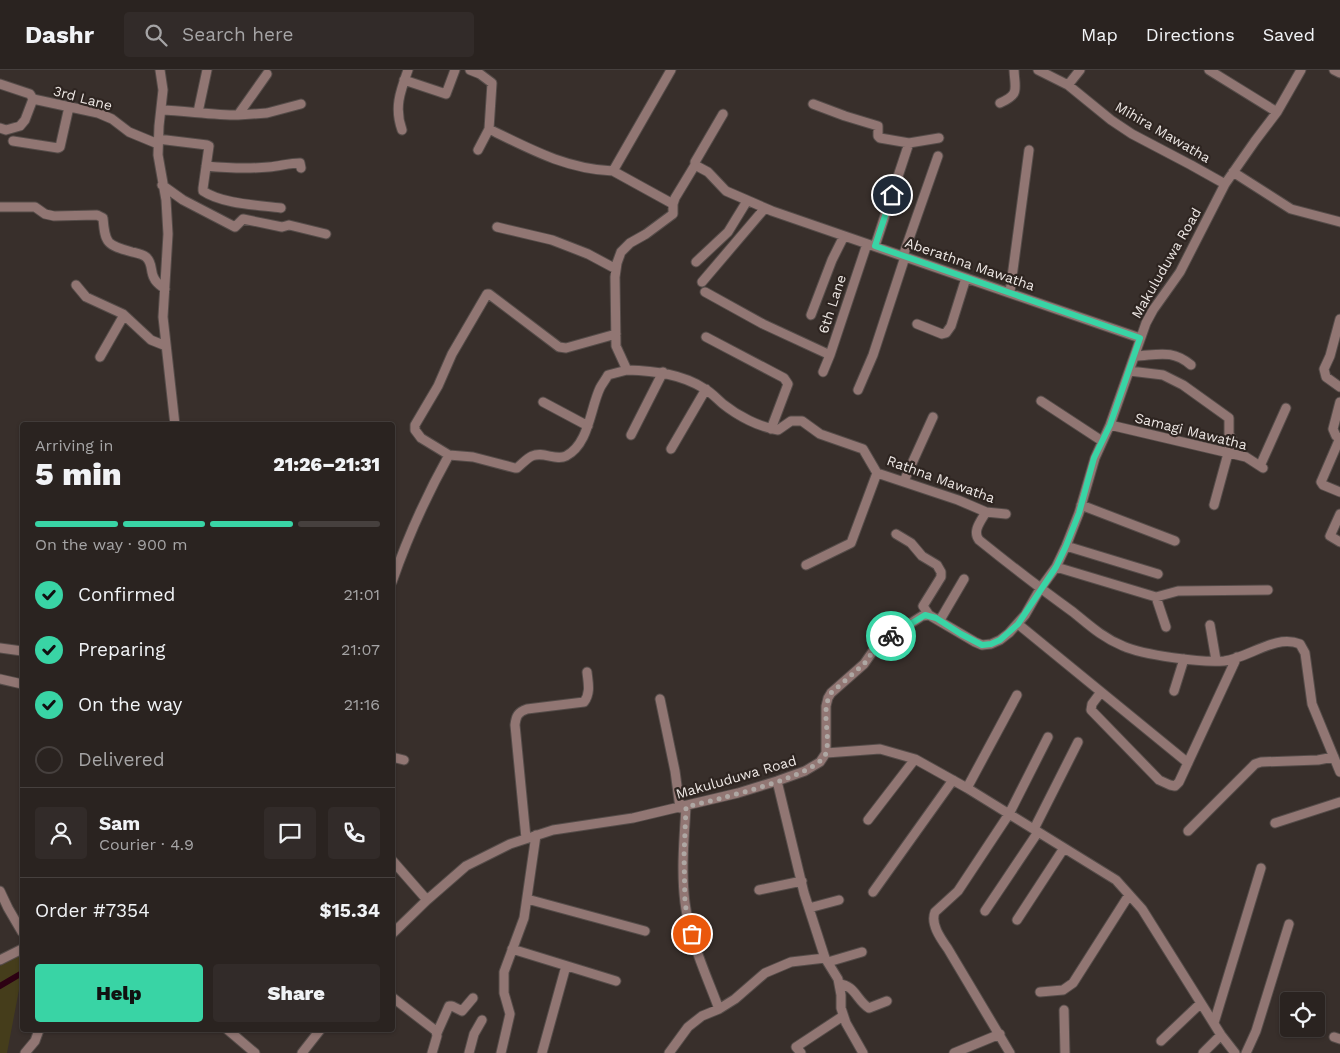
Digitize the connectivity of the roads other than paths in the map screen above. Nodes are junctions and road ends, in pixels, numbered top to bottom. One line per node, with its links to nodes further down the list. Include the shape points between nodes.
1 (160, 70): 23 (street)
2 (207, 70): 24 (street)
3 (408, 70): 15 (street)
4 (455, 70): 15 (street, via 446,94)
5 (470, 70): 29 (street, via 492,83)
6 (671, 70): 41 (street)
7 (1014, 70): 19 (street, via 1015,92 1012,98)
8 (1038, 70): 17 (street, Mihira Mawatha)
9 (1080, 70): 17 (street)
10 (1209, 70): 25 (street)
11 (1301, 70): 25 (street, Makuluduwa Road)
12 (1334, 70): 13 (street)
13 (1340, 73)
14 (267, 74): 27 (street)
15 (404, 80): 30 (street, via 398,102)
16 (0, 84): 18 (street, 3rd Lane, via 30,94)
17 (1068, 85): 43 (street, Mihira Mawatha, via 1111,120)
18 (33, 99): 22 (street, 3rd Lane); 28 (street, via 20,126 6,130)
19 (1000, 103)
20 (302, 104): 27 (street)
21 (813, 104): 34 (street, via 878,126 880,138)
22 (70, 107): 32 (street, via 60,147); 33 (street, 3rd Lane, via 98,113 129,132)
23 (162, 110): 24 (street); 33 (street)
24 (198, 112): 27 (street)
25 (1277, 112): 42 (street, Makuluduwa Road)
26 (723, 114): 38 (street)
27 (238, 115)
28 (0, 128)
29 (489, 129): 35 (street); 41 (street, via 538,154 591,170)
30 (402, 130)
31 (939, 138): 34 (street)
32 (13, 141)
33 (158, 141): 39 (street, 3rd Lane, via 207,145); 44 (street)
34 (909, 143): 54 (street, 6th Lane)
35 (478, 150)
36 (1029, 150): 63 (street)
37 (938, 156): 55 (street)
38 (695, 165): 45 (street); 46 (street, Aberathna Mawatha, via 708,172 726,191)
39 (206, 166): 40 (street, via 270,167 300,163); 48 (street, via 203,188 208,194)
40 (300, 168)
41 (613, 171): 45 (street)
42 (1233, 172): 43 (street, Makuluduwa Road); 50 (street, via 1291,209)
43 (1224, 184): 70 (street, Makuluduwa Road, via 1180,272 1153,310)
44 (162, 185): 52 (street, via 234,227 243,220); 61 (street, via 168,220)
45 (674, 201): 57 (street, via 673,214 630,243 621,252)
46 (747, 201): 49 (street, Aberathna Mawatha); 56 (street, via 728,232)
47 (0, 207): 61 (street, via 35,207 54,216 97,215 103,218 108,242 148,258 154,280)
48 (281, 208)
49 (765, 208): 53 (street, Aberathna Mawatha); 59 (street)
50 (1340, 222)
51 (497, 227): 57 (street, via 552,240)
52 (326, 234)
53 (844, 236): 54 (street, Aberathna Mawatha); 65 (street)
54 (871, 245): 55 (street, Aberathna Mawatha); 72 (street, 6th Lane)
55 (904, 256): 58 (street, Aberathna Mawatha); 82 (street, via 873,355)
56 (696, 262)
57 (616, 269): 68 (street)
58 (966, 278): 63 (street, Aberathna Mawatha); 67 (street, via 946,333)
59 (702, 282)
60 (76, 285): 64 (street, via 93,302)
61 (165, 289): 71 (street)
62 (705, 292): 72 (street)
63 (1010, 292): 70 (street, Aberathna Mawatha)
64 (124, 315): 71 (street, via 151,340); 74 (street)
65 (812, 315)
66 (1340, 319): 80 (street, via 1324,369 1326,377)
67 (916, 324)
68 (616, 334): 76 (street, via 616,346); 97 (street, via 566,348 559,347 487,294 415,425 421,438)
69 (706, 337): 91 (street, via 784,378 788,384)
70 (1140, 338): 73 (street, Makuluduwa Road)
71 (166, 346): 88 (street)
72 (830, 355): 79 (street, 6th Lane)
73 (1135, 356): 75 (street, via 1174,354); 77 (street, Makuluduwa Road)
74 (100, 357)
75 (1191, 365)
76 (627, 370): 78 (street); 90 (street, via 608,375 600,388)
77 (1130, 371): 89 (street, Makuluduwa Road); 96 (street, via 1163,375 1228,416 1232,439)
78 (663, 372): 81 (street); 92 (street)
79 (823, 372)
80 (1340, 387)
81 (706, 389): 91 (street, via 737,414); 95 (street)
82 (858, 390)
83 (1041, 401): 94 (street)
84 (543, 402): 90 (street)
85 (1340, 402): 93 (street, via 1333,428)
86 (1286, 408): 96 (street, Samagi Mawatha, via 1262,467 1246,457)
87 (933, 417): 99 (street)
88 (175, 422)
89 (1110, 425): 94 (street, Makuluduwa Road); 96 (street, Samagi Mawatha)
90 (588, 426): 97 (street, via 572,452 563,457 532,455 517,468 473,457)
91 (771, 429): 98 (street, Rathna Mawatha, via 778,430 791,421 802,421 820,434 863,449)
92 (631, 435)
93 (1340, 438): 100 (street, via 1321,482)
94 (1102, 442): 101 (street, Makuluduwa Road, via 1094,458)
95 (671, 449)
96 (1229, 453): 102 (street)
97 (448, 455): 112 (street, via 421,506)
98 (878, 473): 99 (street, Rathna Mawatha); 110 (street, via 851,543)
99 (904, 481): 103 (street, Rathna Mawatha)
100 (1340, 492)
101 (1081, 505): 107 (street); 109 (street, Makuluduwa Road)
102 (1214, 505)
103 (986, 512): 104 (street, Rathna Mawatha); 115 (street, via 976,537)
104 (1006, 514)
105 (1340, 514): 108 (street, via 1330,536)
106 (896, 534): 118 (street, via 911,543 942,572 923,606)
107 (1174, 541)
108 (1340, 542)
109 (1066, 546): 111 (street, Makuluduwa Road); 113 (street)
110 (806, 565)
111 (1056, 567): 115 (street, Makuluduwa Road); 117 (street)
112 (395, 574)
113 (1158, 574)
114 (964, 578): 119 (street)
115 (1040, 589): 120 (street, Makuluduwa Road); 126 (street, via 1096,632 1121,646)
116 (1268, 590): 117 (street, via 1178,591)
117 (1156, 597): 122 (street)
118 (929, 615): 119 (street, Makuluduwa Road); 137 (street, via 922,616 877,646 864,664 831,693 826,706)
119 (940, 620): 120 (street, Makuluduwa Road, via 982,645 1000,640)
120 (1018, 624): 132 (street)
121 (1210, 625): 127 (street)
122 (1166, 628)
123 (0, 648): 124 (street)
124 (20, 651)
125 (1236, 657): 127 (street); 139 (street, via 1292,641 1300,644 1305,653 1312,704); 142 (street)
126 (1184, 658): 127 (street); 131 (street)
127 (1216, 660)
128 (586, 672): 155 (street, via 589,690 584,702 526,709 516,716)
129 (0, 679): 130 (street)
130 (20, 684)
131 (1174, 691)
132 (1101, 692): 142 (street); 142 (street, via 1091,710 1159,780 1175,786)
133 (1017, 695): 146 (street)
134 (660, 699): 148 (street)
135 (1048, 737): 149 (street)
136 (1078, 742): 152 (street)
137 (826, 753): 140 (street, via 880,749); 145 (street, Makuluduwa Road, via 813,767)
138 (395, 758): 141 (street)
139 (1334, 758): 143 (street); 153 (street, via 1255,764)
140 (915, 759): 144 (street); 150 (street)
141 (404, 760)
142 (1188, 763)
143 (1340, 772)
144 (953, 780): 146 (street); 162 (street)
145 (777, 781): 148 (street, Makuluduwa Road); 159 (street)
146 (967, 788): 149 (street)
147 (1340, 802): 151 (street)
148 (683, 807): 154 (street, Makuluduwa Road); 187 (street, via 685,904 700,964)
149 (1009, 814): 152 (street); 196 (street, via 958,891 933,916 938,935)
150 (868, 820)
151 (1275, 823)
152 (1036, 830): 156 (street); 168 (street)
153 (1188, 831)
154 (536, 834): 155 (street, Makuluduwa Road); 164 (street)
155 (526, 838): 165 (street, Makuluduwa Road, via 466,866)
156 (1064, 848): 163 (street, via 1116,880); 169 (street)
157 (395, 864): 165 (street)
158 (1261, 868): 191 (street)
159 (802, 881): 160 (street); 167 (street)
160 (759, 890)
161 (0, 891): 171 (street)
162 (873, 892)
163 (1129, 895): 182 (street, via 1073,983 1063,990); 186 (street, via 1142,909)
164 (527, 899): 173 (street); 175 (street, via 524,918)
165 (426, 900): 172 (street, Makuluduwa Road)
166 (839, 900): 167 (street)
167 (809, 908): 178 (street)
168 (986, 911)
169 (1017, 920)
170 (1289, 924): 215 (street, via 1256,1031)
171 (20, 929)
172 (395, 931)
173 (646, 931)
174 (20, 949): 177 (street)
175 (512, 949): 179 (street); 205 (street, via 504,972 504,993 510,1014)
176 (862, 952): 178 (street)
177 (0, 960)
178 (827, 960): 181 (street); 187 (street, via 791,962 765,973)
179 (566, 966): 180 (street); 206 (street)
180 (616, 980)
181 (839, 984): 185 (street, via 851,988 866,1007); 189 (street)
182 (1040, 992)
183 (473, 998): 195 (street, via 462,1011 449,1006)
184 (395, 999): 195 (street, via 434,1028)
185 (887, 1001)
186 (1201, 1003): 191 (street); 198 (street)
187 (718, 1009): 207 (street, via 688,1027)
188 (1064, 1010): 212 (street)
189 (843, 1016): 208 (street, via 796,1046); 209 (street)
190 (482, 1020): 204 (street)
191 (1214, 1023): 197 (street)
192 (38, 1032): 200 (street)
193 (230, 1032): 201 (street)
194 (317, 1032): 202 (street)
195 (437, 1034): 203 (street)
196 (1000, 1034): 199 (street); 211 (street)
197 (1221, 1035): 213 (street); 214 (street)
198 (1162, 1041)
199 (969, 1050): 210 (street)
200 (26, 1053)
201 (255, 1053)
202 (302, 1053)
203 (432, 1053)
204 (469, 1053)
205 (501, 1053)
206 (542, 1053)
207 (669, 1053)
208 (801, 1053)
209 (863, 1053)
210 (954, 1053)
211 (1010, 1053)
212 (1066, 1053)
213 (1204, 1053)
214 (1236, 1053)
215 (1246, 1053)

